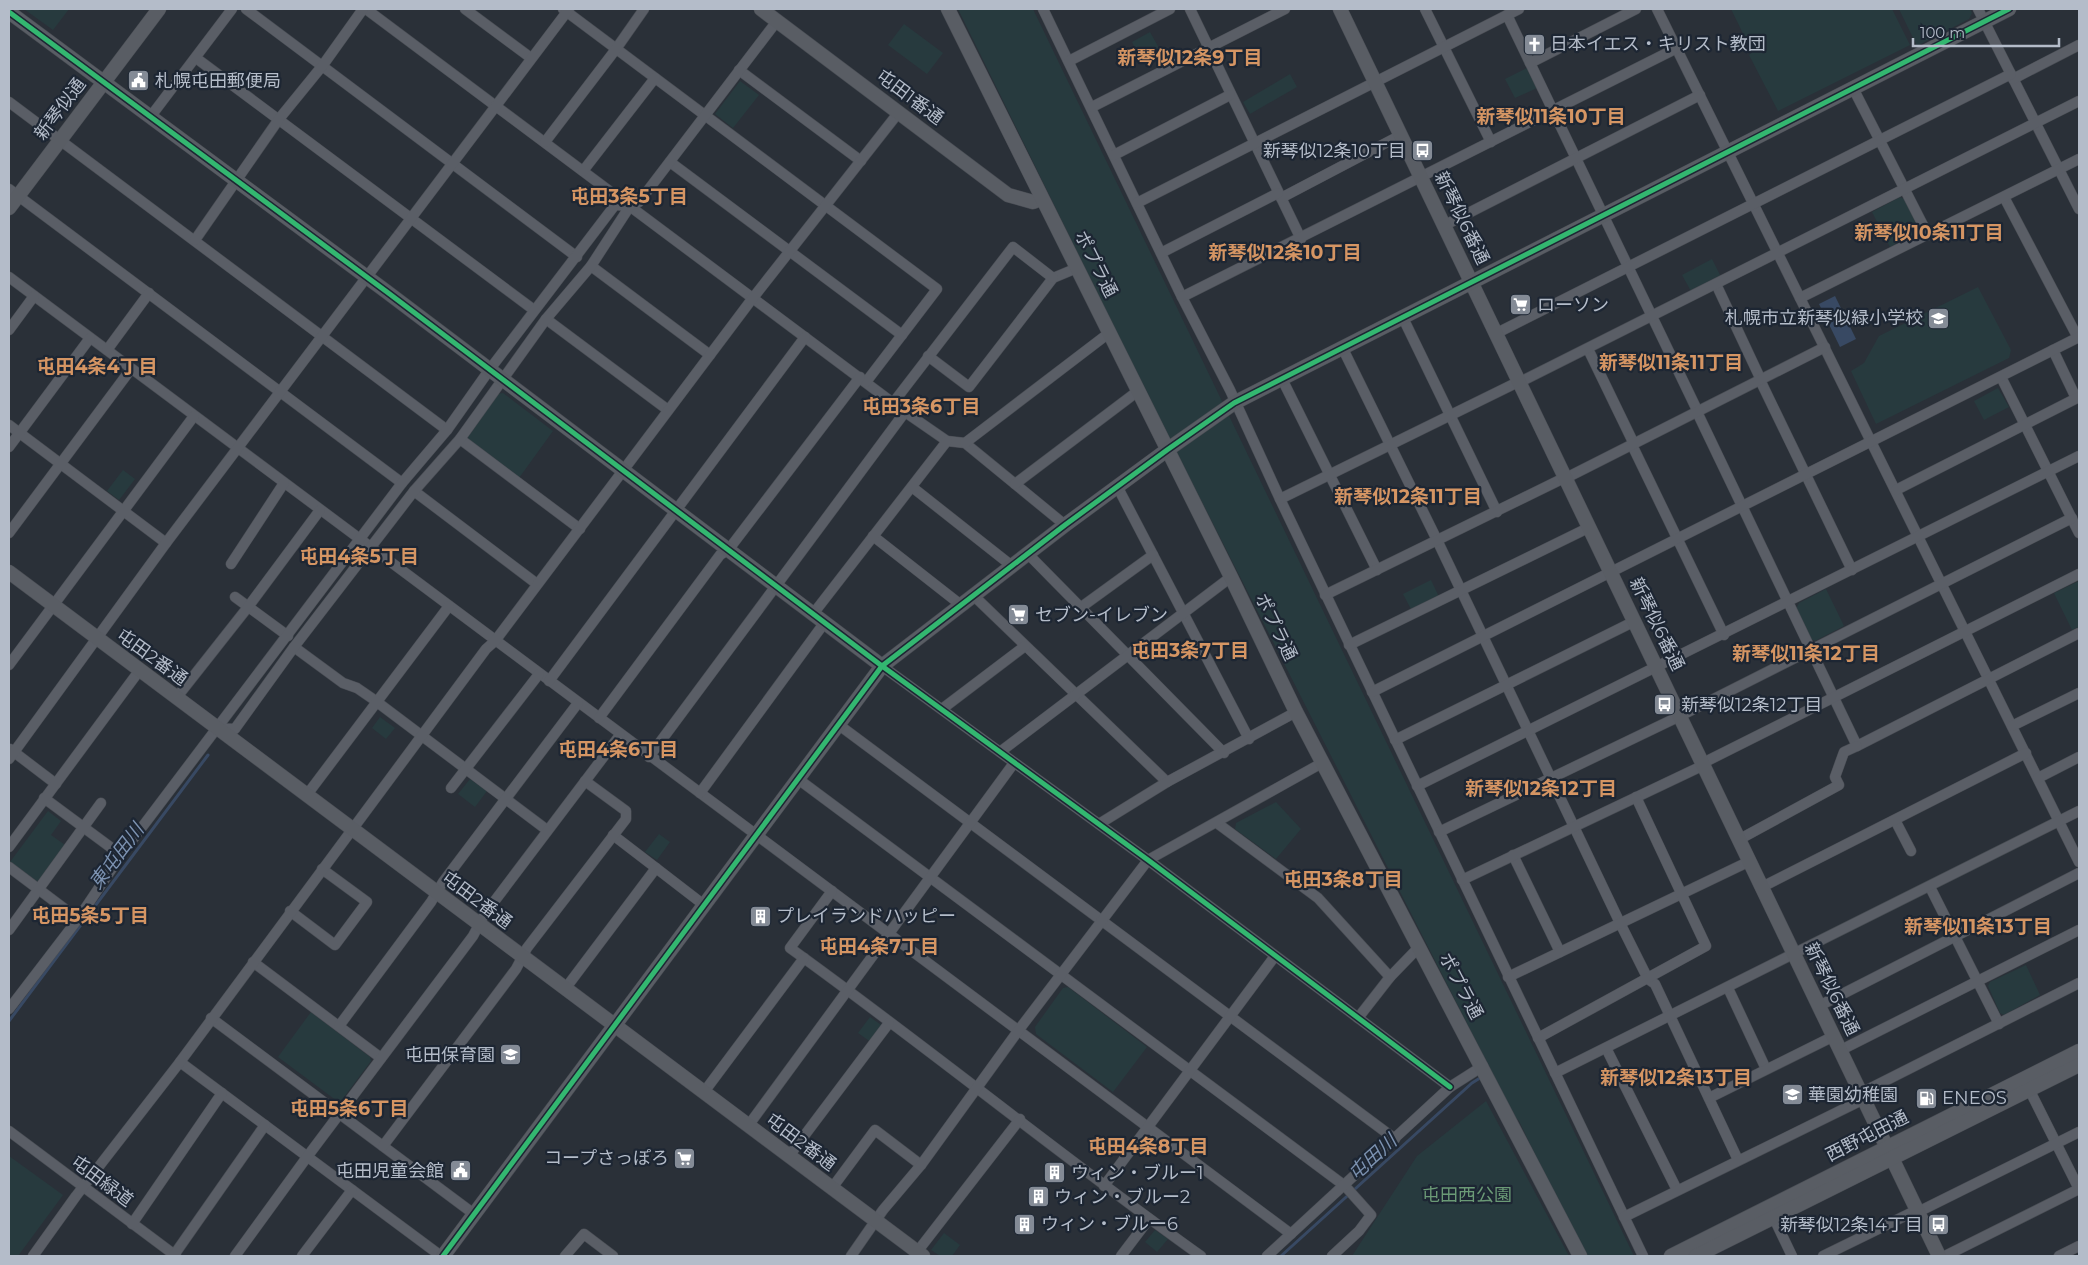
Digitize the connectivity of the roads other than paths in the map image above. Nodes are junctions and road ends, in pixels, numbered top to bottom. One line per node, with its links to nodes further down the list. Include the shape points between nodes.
1 (160, 9): 37 (street, 新琴似通)
2 (232, 9): 29 (street)
3 (246, 9): 33 (street)
4 (367, 9): 33 (street); 44 (street)
5 (465, 9): 30 (street)
6 (644, 9): 28 (street)
7 (948, 9): 73 (street, ポプラ通)
8 (1045, 9): 31 (street)
9 (1170, 9): 31 (street)
10 (1190, 9): 26 (street)
11 (1285, 9): 26 (street)
12 (1340, 9): 38 (street, 新琴似6番通)
13 (1425, 9): 25 (street)
14 (1519, 9): 21 (street)
15 (1636, 9): 32 (street)
16 (1657, 9): 27 (street)
17 (2009, 9): 22 (street)
18 (566, 10): 28 (street); 30 (street)
19 (764, 10): 23 (street, 屯田1番通)
20 (9, 12): 37 (street)
21 (1504, 13): 25 (street); 32 (street)
22 (1981, 15): 35 (street); 39 (street)
23 (777, 21): 34 (street); 47 (street, 屯田1番通)
24 (2079, 45): 35 (street)
25 (1445, 46): 38 (street); 56 (street)
26 (1209, 48): 40 (street); 45 (street)
27 (1677, 48): 41 (street); 46 (street)
28 (616, 49): 36 (street); 55 (street)
29 (196, 58): 48 (street); 50 (street)
30 (531, 58): 44 (street)
31 (1069, 61): 45 (street)
32 (1530, 63): 46 (street)
33 (323, 65): 50 (street); 63 (street)
34 (739, 70): 49 (street); 62 (street)
35 (2012, 76): 51 (street); 54 (street)
36 (654, 78): 49 (street); 66 (street)
37 (104, 82): 48 (street); 53 (street, 新琴似通)
38 (1375, 82): 52 (street, 新琴似6番通); 57 (street)
39 (1854, 88): 54 (street); 58 (street)
40 (1230, 95): 57 (street); 59 (street)
41 (1700, 95): 58 (street); 60 (street)
42 (2079, 101): 51 (street)
43 (9, 102): 53 (street)
44 (495, 105): 55 (street); 63 (street)
45 (1092, 108): 59 (street)
46 (1554, 110): 56 (street); 60 (street)
47 (899, 112): 62 (street); 73 (street, 屯田1番通, via 1008,195 1033,202)
48 (151, 116): 68 (street)
49 (705, 116): 64 (street); 77 (street)
50 (279, 119): 68 (street); 81 (street)
51 (2036, 123): 65 (street); 69 (street)
52 (1401, 135): 67 (street, 新琴似6番通); 71 (street)
53 (60, 140): 70 (street, 新琴似通); 85 (street)
54 (1880, 140): 69 (street); 74 (street)
55 (544, 142): 66 (street)
56 (1491, 142): 67 (street)
57 (1255, 143): 71 (street); 75 (street)
58 (1728, 151): 74 (street); 80 (street)
59 (1114, 155): 75 (street)
60 (1576, 158): 80 (street); 82 (street)
61 (2079, 159): 65 (street)
62 (861, 161): 77 (street)
63 (452, 162): 81 (street); 89 (street)
64 (670, 162): 76 (street, via 639,202); 86 (street)
65 (2059, 169): 72 (street); 79 (street)
66 (583, 171): 76 (street)
67 (1422, 177): 82 (street, 新琴似6番通); 84 (street)
68 (235, 179): 85 (street); 94 (street)
69 (1904, 188): 83 (street); 88 (street)
70 (13, 193): 78 (street, 新琴似通); 98 (street)
71 (1280, 195): 84 (street); 87 (street)
72 (2004, 197): 83 (street); 114 (street)
73 (1041, 199): 92 (street, ポプラ通)
74 (1753, 202): 88 (street); 91 (street)
75 (1137, 204): 87 (street)
76 (630, 206): 89 (street, via 615,205); 90 (street); 101 (street)
77 (825, 206): 86 (street); 110 (street, via 937,289)
78 (9, 208)
79 (2079, 209)
80 (1603, 215): 91 (street); 96 (street)
81 (411, 217): 94 (street); 103 (street)
82 (1445, 225): 96 (street, 新琴似6番通)
83 (1928, 235): 102 (street)
84 (1301, 239): 100 (street)
85 (195, 240): 111 (street)
86 (790, 251): 101 (street); 110 (street)
87 (1161, 253): 100 (street)
88 (1778, 253): 97 (street); 102 (street)
89 (577, 257): 103 (street)
90 (591, 266): 106 (street); 120 (street)
91 (1627, 266): 104 (street); 108 (street)
92 (1077, 268): 95 (street); 109 (street, ポプラ通)
93 (9, 277): 99 (street)
94 (366, 278): 111 (street); 123 (street)
95 (1053, 278): 121 (street, via 1013,247); 121 (street, via 969,387)
96 (1472, 281): 105 (street); 108 (street, 新琴似6番通)
97 (1716, 284): 104 (street); 128 (street)
98 (149, 293): 118 (street); 130 (street)
99 (34, 296): 107 (street); 113 (street)
100 (1182, 297): 134 (street)
101 (753, 298): 112 (street); 120 (street)
102 (1800, 298): 116 (street)
103 (534, 310): 123 (street)
104 (1652, 316): 117 (street); 137 (street)
105 (1403, 318): 115 (street); 138 (street)
106 (546, 319): 125 (street); 135 (street)
107 (9, 330)
108 (1496, 332): 129 (street, 新琴似6番通)
109 (1109, 333): 131 (street, ポプラ通); 147 (street)
110 (902, 335): 127 (street)
111 (322, 336): 130 (street); 142 (street)
112 (805, 337): 127 (street); 171 (street)
113 (90, 338): 118 (street); 143 (street)
114 (2079, 338): 119 (street)
115 (1342, 347): 126 (street); 149 (street)
116 (1825, 347): 128 (street); 146 (street)
117 (1588, 349): 129 (street); 148 (street)
118 (106, 350): 122 (street)
119 (2053, 350): 124 (street); 132 (street)
120 (710, 355): 135 (street)
121 (928, 356): 133 (street)
122 (131, 369): 139 (street); 154 (street)
123 (490, 369): 125 (street); 142 (street)
124 (2001, 377): 140 (street); 146 (street)
125 (502, 378): 144 (street); 155 (street)
126 (1282, 379): 134 (street); 157 (street)
127 (863, 380): 133 (street); 186 (street)
128 (1760, 380): 137 (street); 158 (street)
129 (1520, 382): 138 (street); 159 (street, 新琴似6番通)
130 (281, 391): 151 (street); 161 (street)
131 (1138, 391): 152 (street, ポプラ通); 162 (street)
132 (2078, 398): 140 (street)
133 (893, 403): 136 (street)
134 (1234, 403): 152 (street); 167 (street)
135 (668, 410): 155 (street)
136 (905, 412): 145 (street); 199 (street)
137 (1697, 412): 148 (street); 168 (street)
138 (1451, 415): 149 (street); 172 (street)
139 (194, 416): 151 (street); 170 (street)
140 (2025, 424): 156 (street); 165 (street)
141 (9, 425): 143 (street)
142 (447, 430): 161 (street)
143 (19, 433): 150 (street); 154 (street)
144 (460, 439): 166 (street); 176 (street)
145 (947, 440): 147 (street); 164 (street)
146 (1872, 442): 158 (street); 165 (street)
147 (965, 443): 162 (street)
148 (1633, 444): 159 (street); 183 (street)
149 (1390, 445): 157 (street); 182 (street)
150 (9, 446)
151 (238, 448): 160 (street); 184 (street)
152 (1167, 450): 163 (street); 196 (street, ポプラ通)
153 (2079, 456): 156 (street)
154 (60, 464): 170 (street); 178 (street)
155 (623, 471): 171 (street); 176 (street)
156 (2049, 471): 173 (street); 180 (street)
157 (1330, 474): 167 (street); 191 (street)
158 (1806, 475): 168 (street); 192 (street)
159 (1566, 478): 172 (street); 175 (street, 新琴似6番通)
160 (284, 483): 169 (street); 189 (street)
161 (402, 483): 181 (street)
162 (1015, 484): 174 (street)
163 (1118, 486): 174 (street); 188 (street)
164 (912, 487): 179 (street); 190 (street)
165 (1896, 490): 180 (street)
166 (414, 491): 185 (street); 197 (street)
167 (1280, 499): 201 (street)
168 (1742, 507): 183 (street); 204 (street)
169 (320, 510): 181 (street); 208 (street)
170 (123, 511): 184 (street); 207 (street)
171 (676, 511): 186 (street); 232 (street)
172 (1497, 512): 182 (street)
173 (2072, 518): 177 (street); 198 (street)
174 (1065, 525): 187 (street)
175 (1590, 526): 194 (street, 新琴似6番通); 200 (street)
176 (580, 529): 197 (street)
177 (2079, 532)
178 (9, 533)
179 (873, 536): 205 (street); 211 (street)
180 (1918, 536): 192 (street); 198 (street)
181 (360, 540): 185 (street); 217 (street)
182 (1438, 540): 191 (street); 200 (street)
183 (1678, 540): 194 (street); 216 (street)
184 (166, 543): 218 (street)
185 (372, 548): 206 (street); 223 (street)
186 (728, 549): 199 (street); 244 (street, via 720,555)
187 (1028, 554): 190 (street); 209 (street)
188 (1153, 555): 209 (street); 210 (street)
189 (231, 564)
190 (1012, 566): 202 (street)
191 (1377, 570): 201 (street)
192 (1852, 570): 204 (street)
193 (9, 573): 207 (street, 屯田2番通)
194 (1612, 573): 212 (street, 新琴似6番通); 219 (street)
195 (2079, 574): 214 (street)
196 (1231, 577): 210 (street); 242 (street, ポプラ通)
197 (537, 584): 220 (street)
198 (1942, 584): 214 (street); 224 (street)
199 (776, 585): 211 (street); 258 (street)
200 (1460, 590): 219 (street); 221 (street)
201 (1326, 595): 221 (street)
202 (974, 596): 205 (street); 222 (street)
203 (234, 597): 208 (street)
204 (1788, 603): 216 (street); 224 (street)
205 (961, 605): 227 (street)
206 (449, 606): 220 (street); 239 (street)
207 (52, 607): 218 (street, 屯田2番通); 226 (street)
208 (248, 607): 217 (street); 237 (street)
209 (1080, 608): 225 (street)
210 (1184, 613): 225 (street); 251 (street)
211 (813, 614): 213 (street)
212 (1635, 621): 228 (street, 新琴似6番通); 233 (street)
213 (825, 622): 227 (street); 272 (street)
214 (1965, 631): 231 (street); 238 (street)
215 (2079, 633): 231 (street)
216 (1724, 635): 228 (street)
217 (288, 636): 247 (street)
218 (95, 638): 229 (street, 屯田2番通); 255 (street)
219 (1484, 638): 233 (street); 234 (street)
220 (495, 641): 230 (street); 250 (street)
221 (1349, 645): 234 (street)
222 (1025, 646): 236 (street); 241 (street)
223 (294, 647): 239 (street, via 343,683 357,688); 247 (street, via 235,729)
224 (1810, 650): 238 (street); 243 (street)
225 (1128, 655): 236 (street); 256 (street)
226 (9, 664)
227 (882, 666): 241 (street); 245 (street)
228 (1658, 668): 243 (street, 新琴似6番通); 248 (street)
229 (139, 671): 237 (street, 屯田2番通); 269 (street)
230 (539, 674): 232 (street); 263 (street)
231 (1989, 678): 246 (street); 253 (street)
232 (549, 681): 240 (street)
233 (1507, 685): 248 (street); 252 (street)
234 (1372, 692): 252 (street)
235 (2079, 693): 246 (street)
236 (1075, 694): 254 (street); 268 (street)
237 (177, 698): 247 (street, 屯田2番通)
238 (1833, 698): 253 (street); 262 (street)
239 (378, 703): 250 (street); 273 (street)
240 (578, 703): 244 (street); 276 (street)
241 (942, 709): 254 (street)
242 (1296, 712): 251 (street); 261 (street, ポプラ通)
243 (1680, 716): 262 (street, 新琴似6番通); 264 (street)
244 (599, 718): 249 (street)
245 (839, 725): 266 (street); 281 (street)
246 (2012, 726): 257 (street)
247 (217, 728): 273 (street, 屯田2番通); 294 (street)
248 (1530, 731): 264 (street); 270 (street)
249 (620, 734): 258 (street); 267 (street)
250 (421, 736): 263 (street); 286 (street)
251 (1249, 739): 256 (street)
252 (1395, 740): 270 (street)
253 (1857, 746): 291 (street, via 1844,752 1835,777 1839,785)
254 (1000, 752): 260 (street)
255 (10, 753): 269 (street)
256 (1224, 753): 268 (street)
257 (2026, 753): 265 (street); 279 (street)
258 (650, 757): 272 (street)
259 (2079, 757): 265 (street)
260 (1014, 763): 281 (street); 283 (street)
261 (1322, 763): 282 (street); 321 (street, ポプラ通)
262 (1703, 764): 274 (street); 291 (street, 新琴似6番通)
263 (466, 769): 271 (street); 276 (street)
264 (1551, 778): 285 (street); 288 (street)
265 (2038, 778): 280 (street)
266 (798, 779): 290 (street); 303 (street)
267 (585, 781): 287 (street); 289 (street, via 626,811 626,819)
268 (1167, 782): 283 (street)
269 (56, 784): 275 (street)
270 (1417, 786): 288 (street)
271 (451, 788)
272 (700, 793): 290 (street)
273 (306, 796): 286 (street, 屯田2番通)
274 (1636, 797): 285 (street); 310 (street)
275 (44, 798): 284 (street); 292 (street)
276 (505, 798): 287 (street); 309 (street)
277 (101, 803): 284 (street)
278 (2079, 811): 280 (street)
279 (1895, 820): 293 (street); 305 (street)
280 (2059, 821): 298 (street); 306 (street)
281 (971, 822): 303 (street); 314 (street)
282 (1217, 823): 296 (street); 329 (street, via 1318,898)
283 (1099, 824): 296 (street)
284 (83, 826): 294 (street); 307 (street)
285 (1574, 826): 295 (street); 315 (street)
286 (351, 830): 301 (street); 309 (street, 屯田2番通)
287 (547, 830): 316 (street)
288 (1439, 832): 304 (street)
289 (613, 836): 300 (street); 325 (street)
290 (757, 836): 308 (street); 311 (street)
291 (1740, 839): 297 (street, 新琴似6番通)
292 (9, 847)
293 (1911, 851)
294 (121, 855): 313 (street)
295 (1513, 855): 304 (street); 322 (street)
296 (1148, 860): 314 (street); 324 (street)
297 (1750, 861): 305 (street, 新琴似6番通); 310 (street)
298 (2079, 862)
299 (9, 867): 307 (street)
300 (656, 868): 311 (street); 335 (street)
301 (322, 869): 312 (street); 312 (street, via 366,902 334,945)
302 (2079, 873): 320 (street)
303 (930, 877): 319 (street); 328 (street)
304 (1462, 880): 330 (street)
305 (1762, 887): 323 (street, 新琴似6番通)
306 (1930, 887): 320 (street); 323 (street)
307 (38, 889): 313 (street); 317 (street)
308 (832, 891): 319 (street); 326 (street, via 790,948)
309 (436, 893): 316 (street, 屯田2番通); 345 (street)
310 (1681, 894): 315 (street); 331 (street, via 1706,946)
311 (704, 905): 346 (street)
312 (290, 911): 327 (street)
313 (78, 919): 338 (street)
314 (1102, 919): 328 (street); 339 (street)
315 (1620, 923): 322 (street); 331 (street)
316 (479, 924): 325 (street, 屯田2番通); 353 (street)
317 (9, 930)
318 (2079, 930): 332 (street)
319 (888, 933): 336 (street); 347 (street)
320 (1956, 936): 332 (street); 337 (street)
321 (1419, 947): 329 (street); 356 (street, ポプラ通)
322 (1560, 952): 330 (street)
323 (1795, 955): 334 (street); 337 (street, 新琴似6番通)
324 (1275, 956): 339 (street); 342 (street)
325 (522, 957): 335 (street, 屯田2番通); 376 (street)
326 (804, 958): 336 (street); 363 (street)
327 (253, 962): 341 (street); 345 (street)
328 (1060, 974): 347 (street); 358 (street)
329 (1390, 977): 342 (street)
330 (1508, 977): 349 (street)
331 (1648, 979): 340 (street, via 1655,984); 349 (street)
332 (1979, 981): 344 (street); 351 (street)
333 (2079, 983): 344 (street)
334 (1728, 988): 340 (street); 357 (street)
335 (565, 989): 346 (street, 屯田2番通)
336 (847, 992): 343 (street); 370 (street)
337 (1819, 1006): 348 (street, 新琴似6番通)
338 (9, 1009)
339 (1230, 1016): 358 (street); 374 (street)
340 (1669, 1016): 350 (street); 366 (street)
341 (211, 1018): 354 (street); 367 (street)
342 (1358, 1018): 362 (street)
343 (889, 1023): 361 (street); 378 (street)
344 (1999, 1024): 365 (street)
345 (339, 1026): 353 (street)
346 (614, 1026): 363 (street, 屯田2番通); 391 (street)
347 (1018, 1031): 361 (street); 371 (street)
348 (1834, 1036): 351 (street, 新琴似6番通); 357 (street)
349 (1538, 1038): 359 (street)
350 (1606, 1048): 359 (street); 388 (street)
351 (1841, 1050): 365 (street, 新琴似6番通)
352 (2079, 1051): 360 (street, 西野屯田通)
353 (381, 1058): 367 (street)
354 (180, 1062): 364 (street); 382 (street)
355 (2079, 1065): 360 (street, 西野屯田通)
356 (1482, 1066): 362 (street); 411 (street, ポプラ通)
357 (1766, 1069): 366 (street)
358 (1190, 1072): 371 (street); 384 (street)
359 (1556, 1074): 392 (street)
360 (2027, 1085): 375 (street); 377 (street, 西野屯田通)
361 (976, 1087): 368 (street); 381 (street)
362 (1450, 1087): 374 (street)
363 (704, 1092): 370 (street, 屯田2番通)
364 (222, 1093): 369 (street); 395 (street)
365 (1862, 1096): 377 (street, 新琴似6番通); 380 (street)
366 (1709, 1098): 380 (street)
367 (340, 1114): 376 (street); 379 (street)
368 (1020, 1119): 383 (street); 398 (street)
369 (265, 1125): 379 (street); 401 (street)
370 (748, 1126): 378 (street, 屯田2番通)
371 (1147, 1128): 383 (street); 396 (street)
372 (9, 1131): 382 (street, 屯田緑道)
373 (2079, 1132): 375 (street)
374 (1396, 1139): 384 (street)
375 (2057, 1144): 386 (street); 389 (street)
376 (384, 1146): 391 (street)
377 (1889, 1153): 389 (street, 新琴似6番通); 390 (street, 西野屯田通)
378 (789, 1156): 385 (street, 屯田2番通)
379 (307, 1157): 387 (street); 402 (street)
380 (1738, 1160): 388 (street)
381 (921, 1165): 385 (street, via 875,1130); 394 (street)
382 (84, 1186): 395 (street, 屯田緑道); 400 (street)
383 (1104, 1186): 393 (street)
384 (1344, 1186): 396 (street); 410 (street, via 1370,1215 1359,1231)
385 (832, 1188): 394 (street, 屯田2番通)
386 (2079, 1189): 417 (street)
387 (352, 1190): 403 (street); 404 (street)
388 (1677, 1190): 392 (street)
389 (1917, 1211): 416 (street); 417 (street, 新琴似6番通)
390 (1771, 1213): 413 (street, 西野屯田通); 414 (street, 西野屯田通); 415 (street)
391 (474, 1214): 404 (street)
392 (1624, 1217): 412 (street)
393 (1149, 1219): 399 (street); 408 (street)
394 (876, 1222): 398 (street, 屯田2番通); 407 (street)
395 (132, 1224): 401 (street, 屯田緑道)
396 (1291, 1234): 409 (street)
397 (2079, 1246): 418 (street)
398 (920, 1254)
399 (1193, 1254)
400 (34, 1256)
401 (175, 1256)
402 (235, 1256)
403 (302, 1256)
404 (442, 1256)
405 (565, 1256): 406 (street, via 584,1234)
406 (613, 1256)
407 (851, 1256)
408 (1121, 1256)
409 (1267, 1256)
410 (1332, 1256)
411 (1580, 1256)
412 (1643, 1256)
413 (1671, 1256)
414 (1696, 1256)
415 (1792, 1256)
416 (1823, 1256)
417 (1939, 1256)
418 (2059, 1256)

